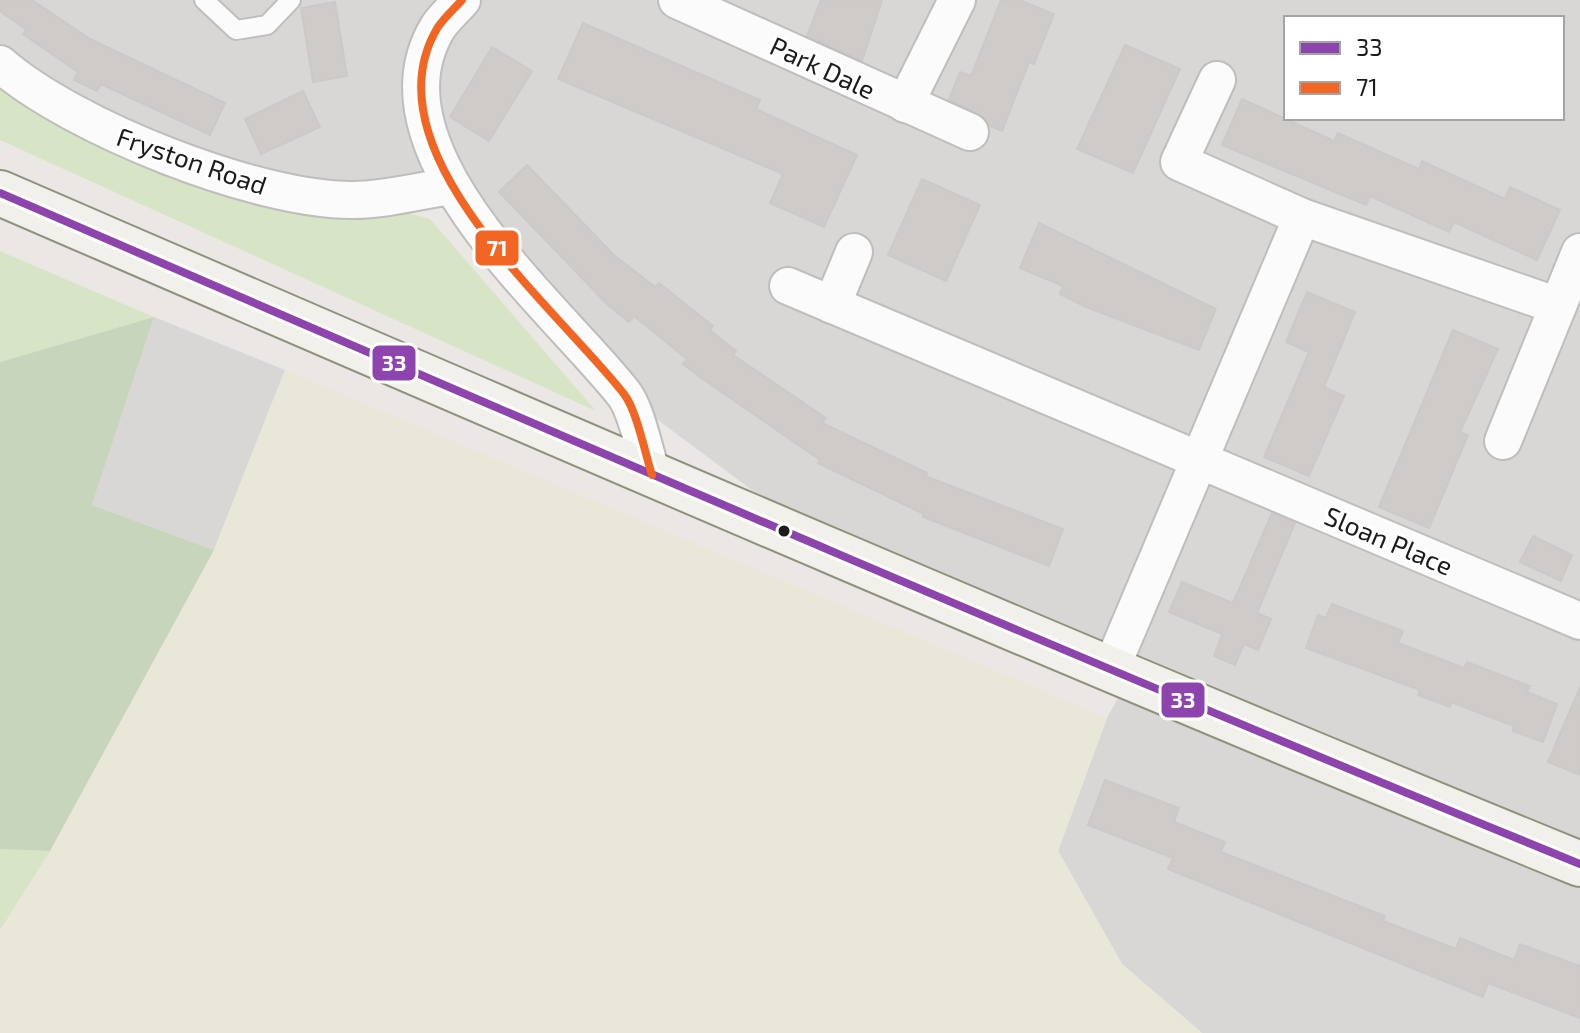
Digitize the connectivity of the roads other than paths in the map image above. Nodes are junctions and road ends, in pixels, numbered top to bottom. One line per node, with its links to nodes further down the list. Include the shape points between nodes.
1 (204, 0): 2 (lane, via 236,30 267,25)
2 (291, 0)
3 (677, 0): 8 (street, Park Dale)
4 (957, 0): 8 (street)
5 (449, 5): 10 (street, via 423,66 423,120)
6 (0, 64): 10 (street, Fryston Road, via 119,137 267,189 353,200)
7 (1217, 80): 12 (street, via 1179,162)
8 (905, 104): 9 (street, Park Dale)
9 (970, 132)
10 (450, 186): 20 (street, via 557,321 627,397)
11 (0, 193): 20 (street)
12 (1302, 217): 17 (street); 19 (street)
13 (854, 252): 16 (street)
14 (1580, 252): 17 (street)
15 (788, 286): 16 (street, Sloan Place)
16 (832, 305): 19 (street, Sloan Place)
17 (1558, 306): 18 (street)
18 (1503, 441)
19 (1198, 459): 21 (street, Sloan Place); 22 (street)
20 (652, 475): 22 (street)
21 (1580, 621)
22 (1110, 671): 23 (street)
23 (1580, 864)

